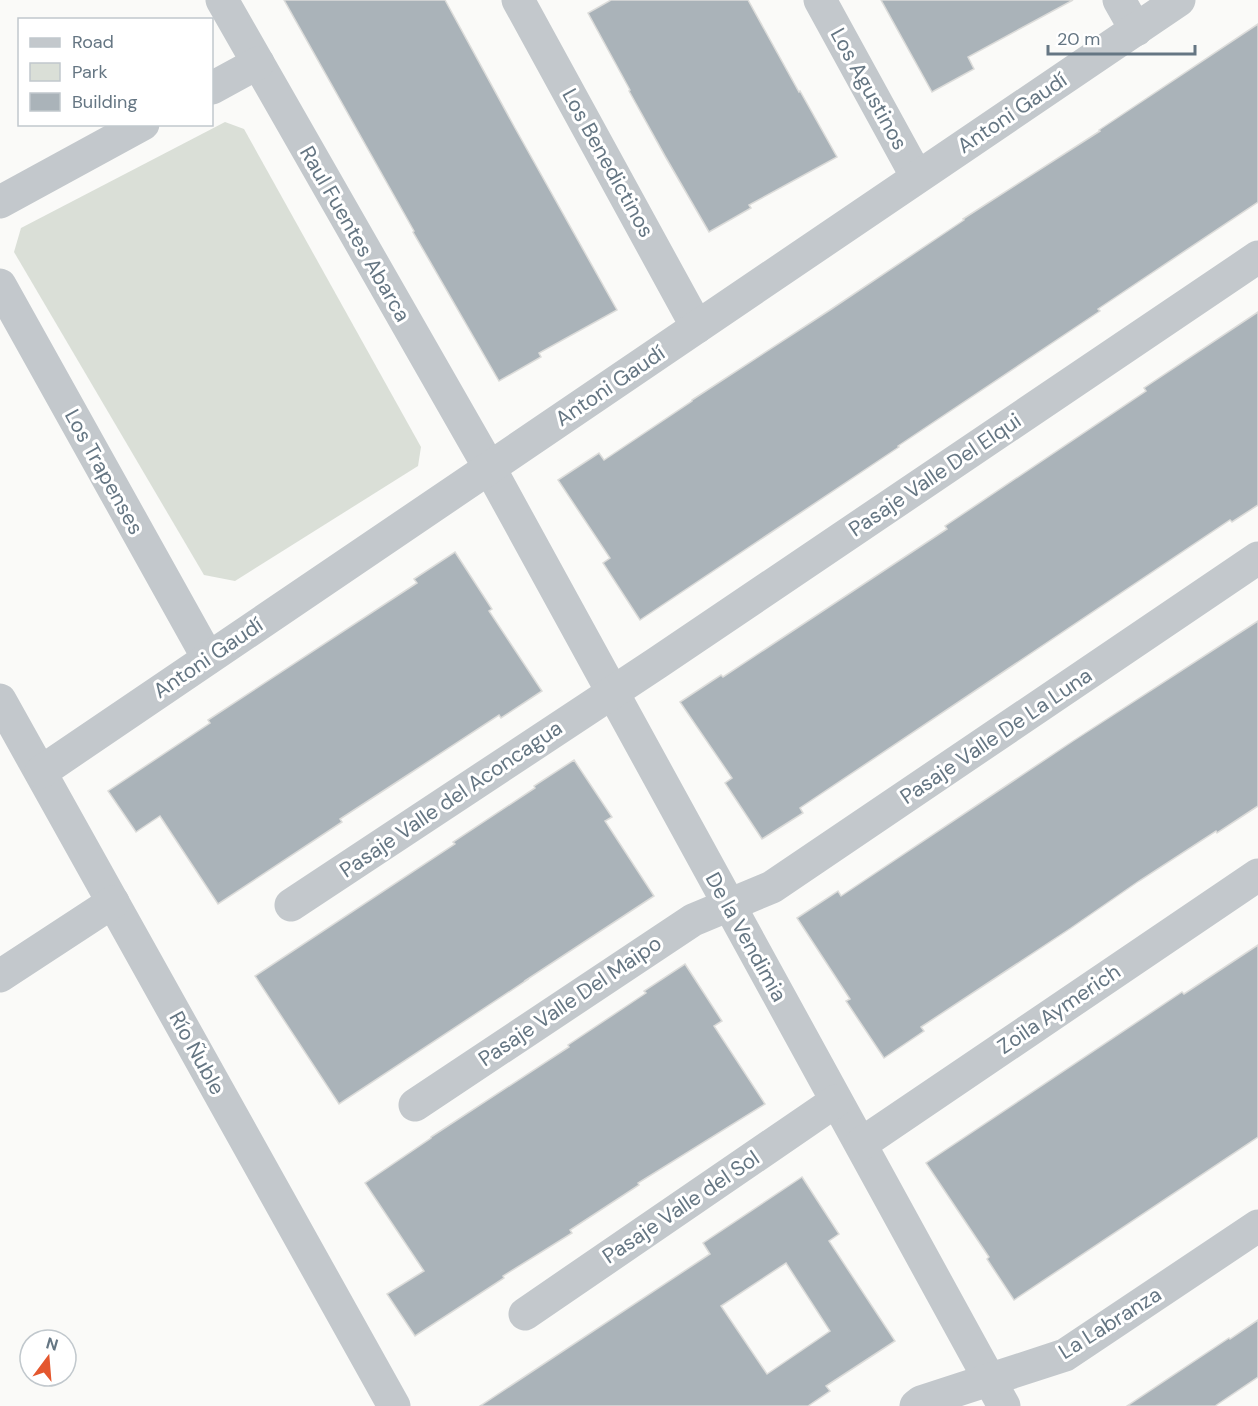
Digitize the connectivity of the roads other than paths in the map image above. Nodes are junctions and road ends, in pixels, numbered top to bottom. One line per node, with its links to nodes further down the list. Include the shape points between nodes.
1 (222, 0): 7 (street, Raul Fuentes Abarca)
2 (518, 0): 14 (street, Los Benedictinos)
3 (820, 0): 10 (street, Los Agustinos)
4 (1119, 0): 6 (street)
5 (1179, 0): 6 (street, Antoni Gaudí)
6 (1136, 30): 10 (street, Antoni Gaudí)
7 (258, 63): 8 (street); 15 (street, Raul Fuentes Abarca)
8 (213, 87)
9 (139, 126): 11 (street)
10 (917, 177): 14 (street, Antoni Gaudí)
11 (0, 202)
12 (1258, 257): 18 (street, Pasaje Valle Del Elqui)
13 (0, 285): 17 (street, Los Trapenses)
14 (697, 327): 15 (street, Antoni Gaudí)
15 (489, 467): 17 (street, Antoni Gaudí); 18 (street, De la Vendimia)
16 (1258, 558): 24 (street, Pasaje Valle De La Luna, via 772,887)
17 (208, 658): 20 (street, Antoni Gaudí)
18 (612, 692): 23 (street, Pasaje Valle del Aconcagua); 24 (street, De la Vendimia)
19 (0, 699): 20 (street, Río Ñuble)
20 (41, 772): 22 (street, Río Ñuble)
21 (1258, 874): 28 (street, Zoila Aymerich)
22 (113, 902): 25 (street); 32 (street, Río Ñuble)
23 (291, 905)
24 (729, 905): 26 (street, De la Vendimia); 27 (street, Pasaje Valle Del Maipo, via 680,928)
25 (0, 976)
26 (836, 1101): 28 (street, De la Vendimia); 30 (street, Pasaje Valle del Sol)
27 (415, 1105)
28 (861, 1144): 31 (street, De la Vendimia)
29 (1258, 1226): 31 (street, La Labranza, via 1065,1356)
30 (525, 1314)
31 (997, 1393): 33 (street, La Labranza, via 921,1402)
32 (394, 1406)
33 (916, 1406)

